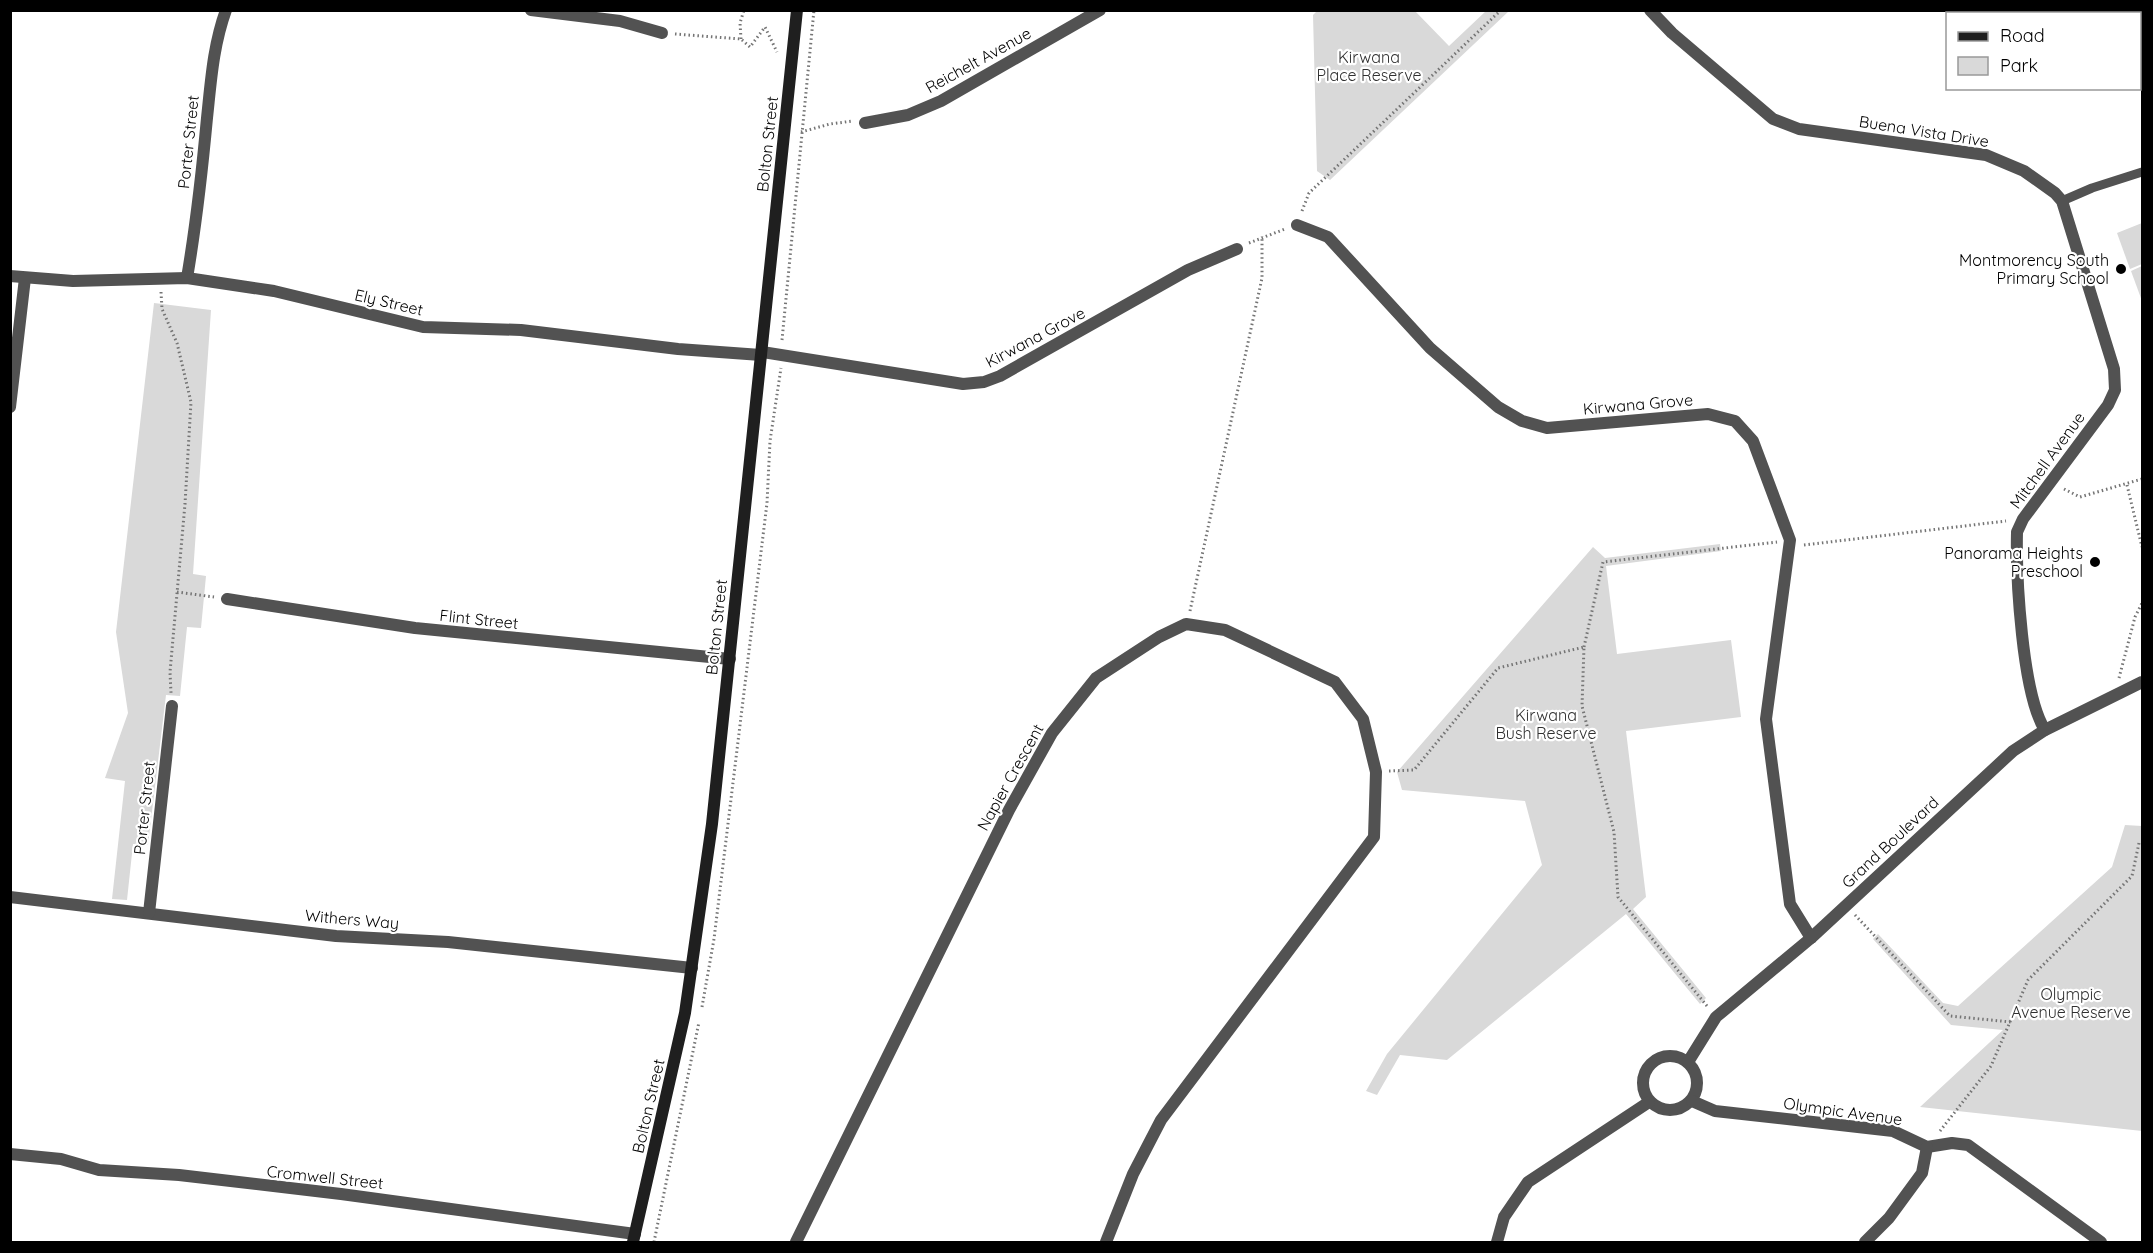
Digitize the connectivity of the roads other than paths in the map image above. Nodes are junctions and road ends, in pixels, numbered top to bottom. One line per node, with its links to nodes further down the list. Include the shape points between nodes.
1 (226, 10): 14 (street, Porter Street, via 211,72 198,216)
2 (531, 10): 6 (street, via 620,21)
3 (797, 10): 15 (main road, Bolton Street)
4 (1100, 10): 7 (street, Reichelt Avenue, via 941,101 908,115)
5 (1650, 10): 9 (street, Buena Vista Drive, via 1773,119 1799,129 1986,155 2024,171)
6 (662, 33)
7 (865, 123)
8 (2142, 172): 9 (lane)
9 (2062, 201): 21 (street, Mitchell Avenue, via 2114,369 2115,390 2017,532 2027,674 2034,708)
10 (1297, 225): 24 (street, Kirwana Grove, via 1328,237 1430,348 1498,407 1522,422 1547,429 1708,414 1735,421 1753,441 1790,540 1766,719 1790,904)
11 (1237, 249): 15 (street, Kirwana Grove, via 1188,270 984,382 963,384)
12 (10, 276): 13 (street, Ely Street)
13 (25, 278): 14 (street, Ely Street); 16 (street)
14 (187, 278): 15 (street, Ely Street, via 273,291 423,327 521,330 678,349)
15 (761, 354): 18 (main road, Bolton Street)
16 (10, 407)
17 (227, 598): 18 (street, Flint Street, via 426,629)
18 (730, 659): 25 (main road, Bolton Street)
19 (2142, 682): 21 (street, Grand Boulevard)
20 (172, 706): 23 (street, Porter Street)
21 (2045, 730): 24 (street, Grand Boulevard, via 2013,751)
22 (10, 897): 23 (street, Withers Way)
23 (149, 913): 25 (street, Withers Way, via 336,936 448,942)
24 (1811, 938): 26 (street, Grand Boulevard, via 1716,1017)
25 (692, 968): 31 (main road, Bolton Street)
26 (1688, 1062): 27 (street, via 1696,1073 1697,1088); 28 (street, via 1668,1056 1650,1064 1643,1076 1642,1089)
27 (1692, 1101): 28 (street, via 1678,1110 1663,1110); 29 (street, Olympic Avenue, via 1716,1111 1893,1131)
28 (1649, 1102): 34 (street, via 1528,1182 1504,1217)
29 (1927, 1147): 35 (street, via 1922,1173 1889,1218); 36 (street, via 1968,1145)
30 (10, 1154): 31 (street, Cromwell Street, via 61,1159 99,1170 341,1194)
31 (634, 1238)
32 (796, 1242): 33 (street, Napier Crescent, via 1009,810 1052,733 1096,678 1159,637 1186,624 1225,630 1335,682 1363,719 1376,772 1374,837 1161,1120 1133,1174)
33 (1106, 1242)
34 (1497, 1242)
35 (1865, 1242)
36 (2101, 1242)

